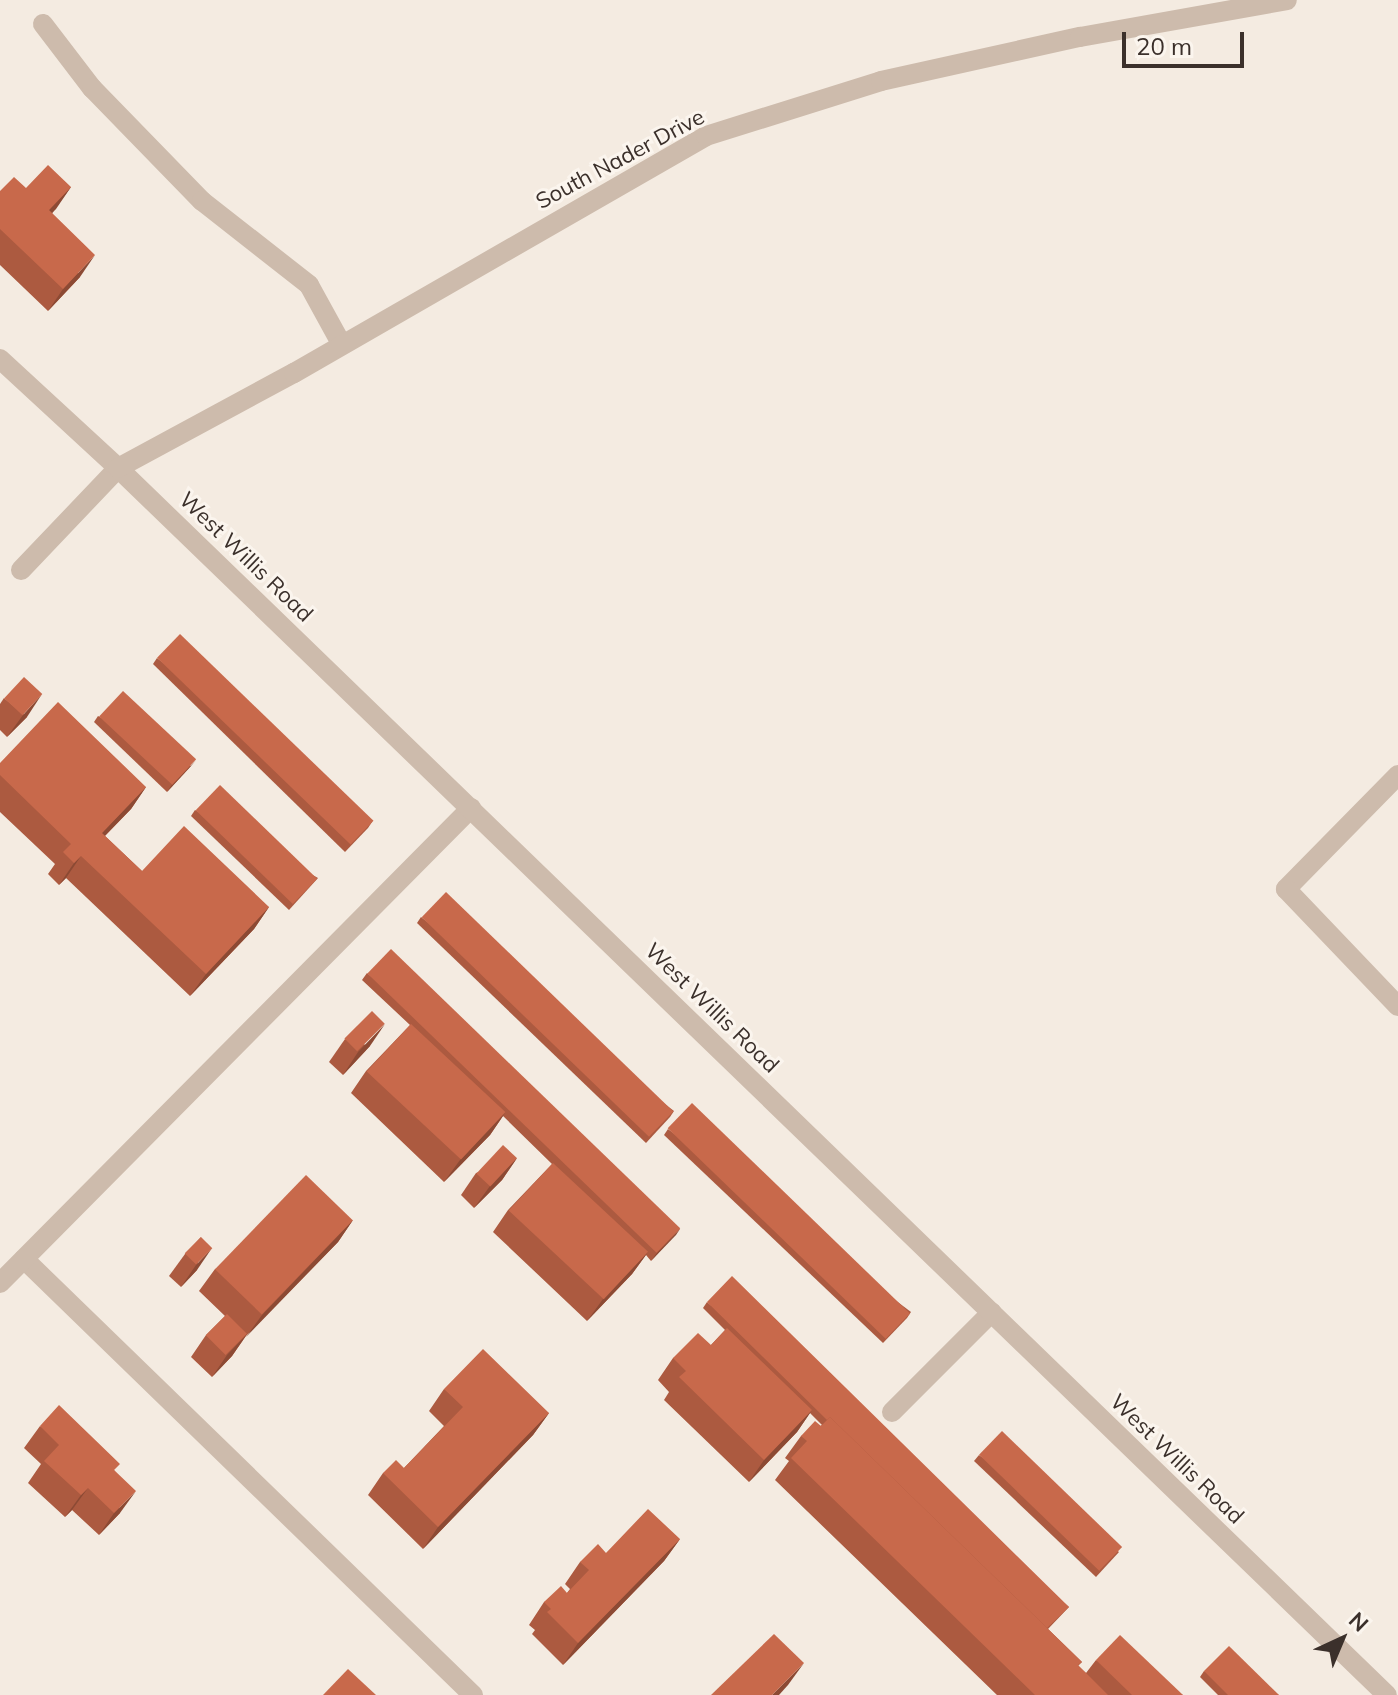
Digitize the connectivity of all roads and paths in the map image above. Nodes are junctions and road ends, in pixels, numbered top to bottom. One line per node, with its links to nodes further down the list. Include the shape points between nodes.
1 (1287, 0): 3 (street, South Nader Drive, via 1080,37 881,81 706,136)
2 (43, 24): 3 (street, via 92,88 202,201 309,285)
3 (342, 345): 5 (street, South Nader Drive)
4 (0, 359): 5 (street, West Willis Road)
5 (118, 468): 6 (street, South Nader Drive); 8 (street, West Willis Road)
6 (21, 570)
7 (1398, 775): 9 (street, via 1286,889)
8 (471, 808): 10 (street); 12 (street, West Willis Road)
9 (1398, 1006)
10 (24, 1259): 11 (street); 14 (street)
11 (0, 1283)
12 (992, 1312): 13 (street); 15 (street, West Willis Road)
13 (892, 1412)
14 (473, 1695)
15 (1387, 1695)

